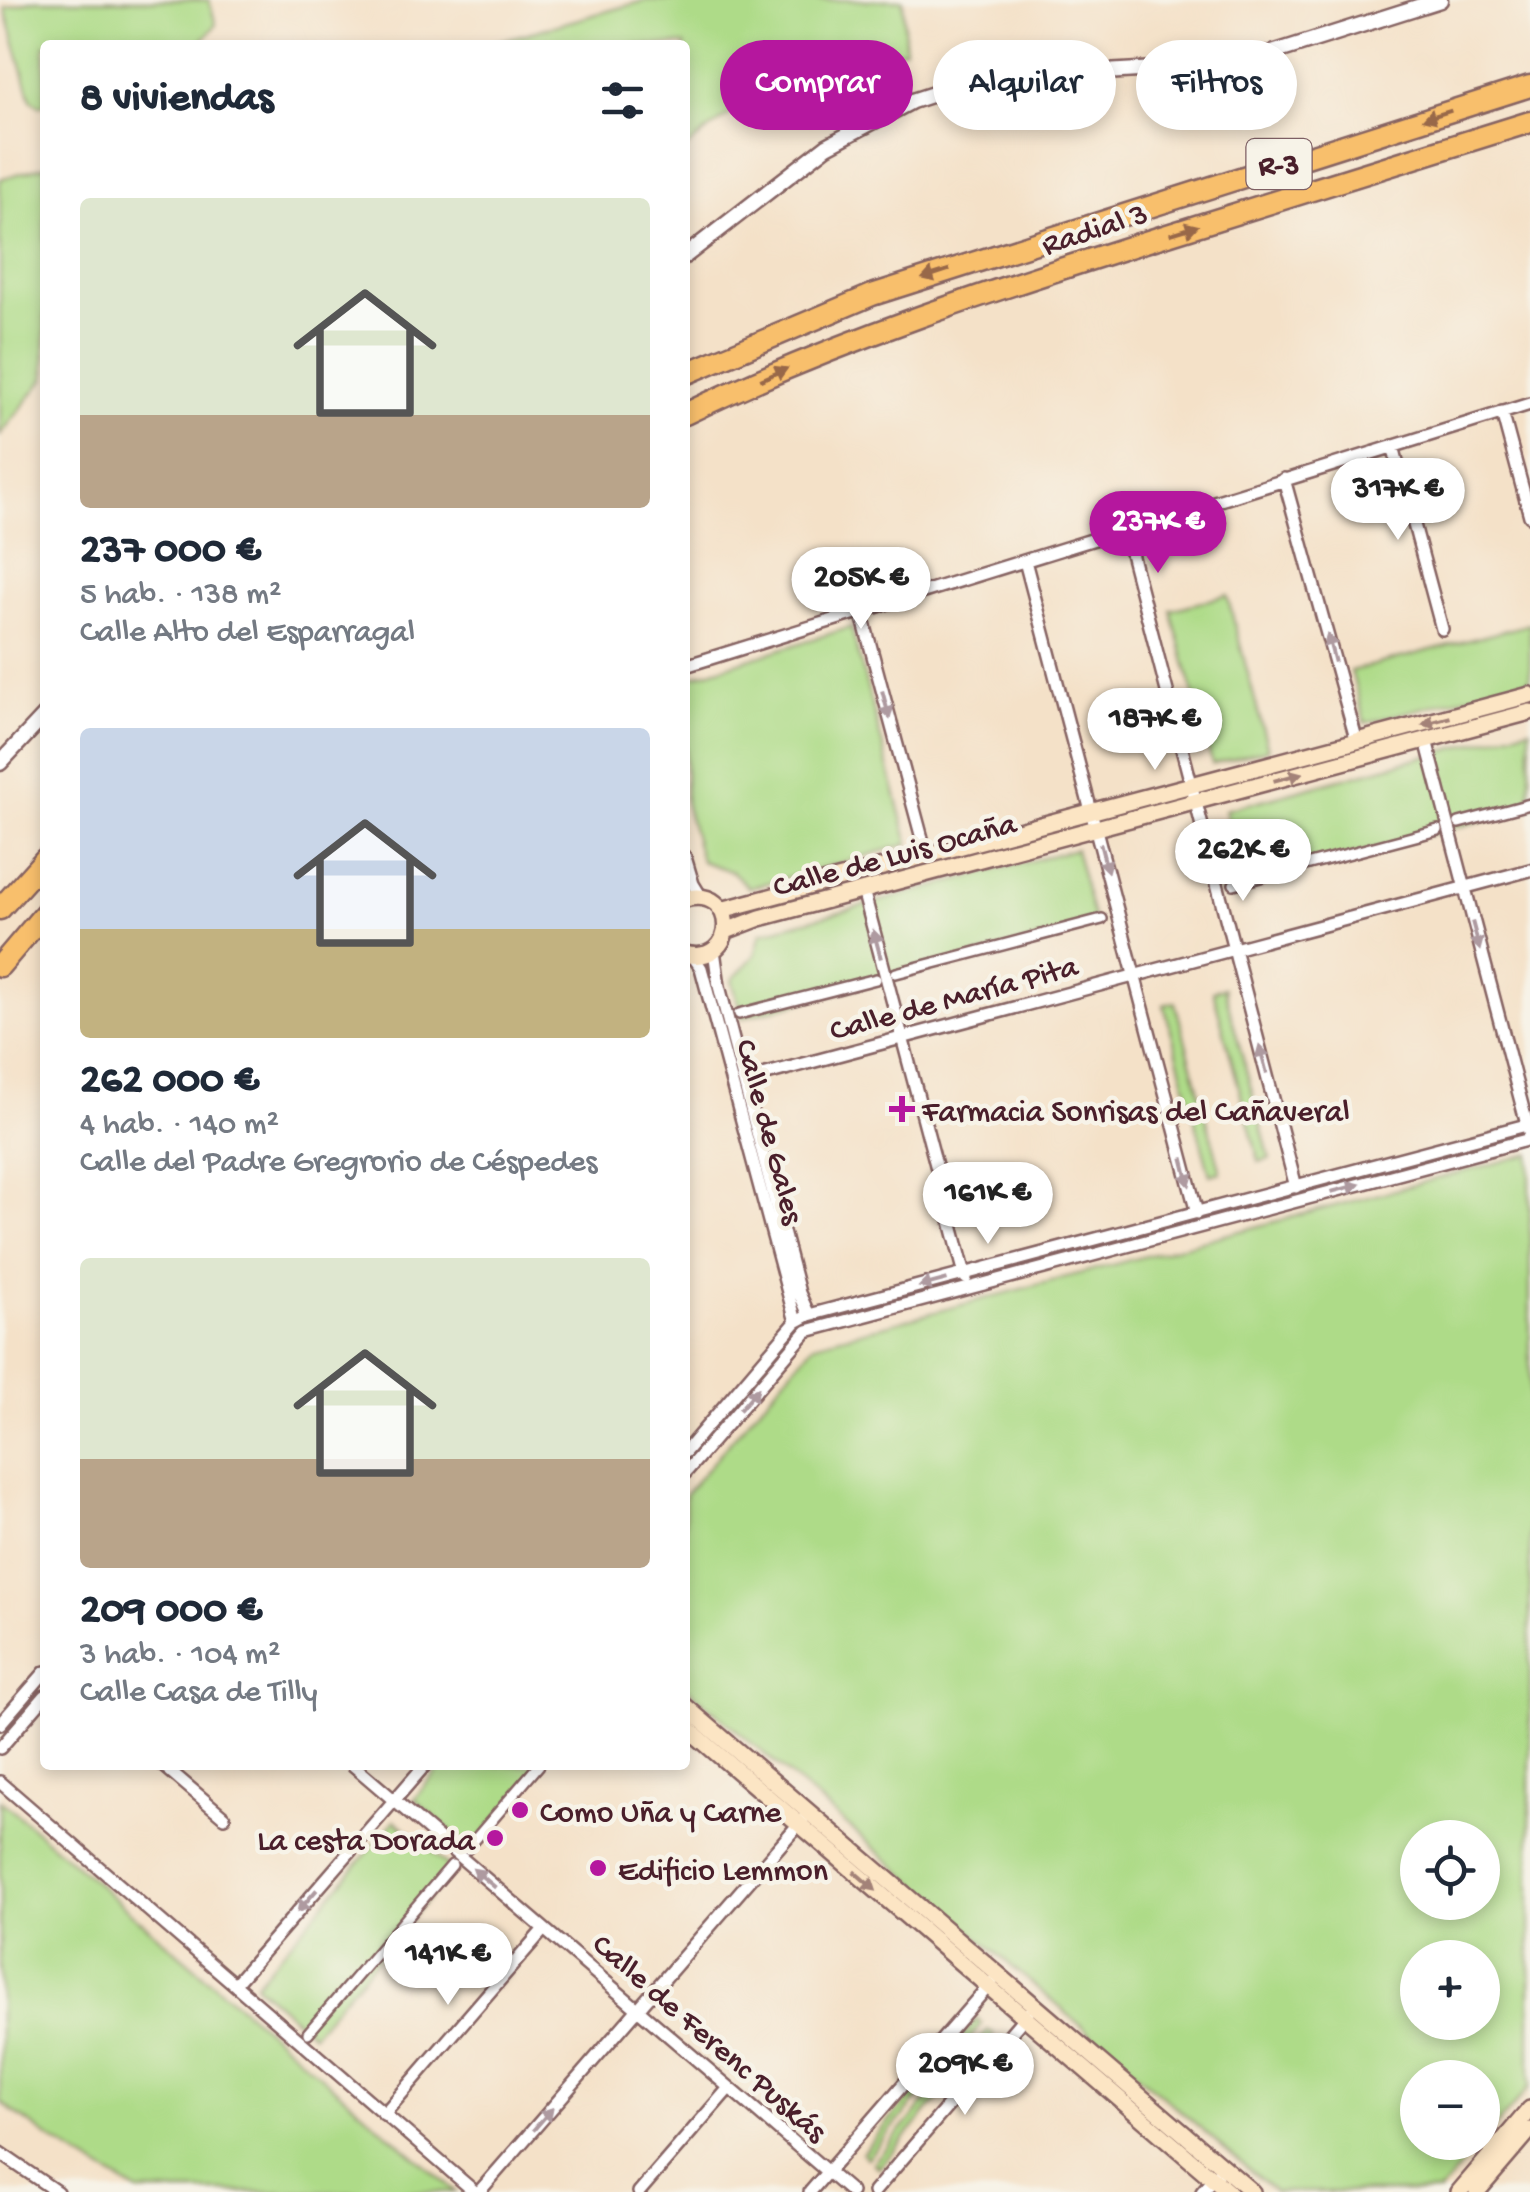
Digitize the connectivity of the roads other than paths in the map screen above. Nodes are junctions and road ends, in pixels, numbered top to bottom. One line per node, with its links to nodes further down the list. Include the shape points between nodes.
1 (1440, 0): 2 (street, via 1266,56)
2 (1116, 71)
3 (1530, 86): 7 (highway, Radial 3 / R-3, one-way to 7, via 872,295)
4 (933, 94): 6 (street, via 827,146)
5 (1530, 122): 9 (highway, Radial 3 / R-3, one-way to 5, via 927,314)
6 (690, 252)
7 (690, 372)
8 (1530, 404): 10 (street)
9 (690, 412)
10 (1502, 412): 11 (street); 13 (street)
11 (1393, 446): 12 (street); 17 (street)
12 (1284, 480): 14 (street); 23 (street, one-way to 12)
13 (1530, 516)
14 (1124, 530): 15 (street); 25 (street)
15 (1025, 560): 16 (street); 27 (street)
16 (861, 611): 18 (street); 30 (street, one-way to 30)
17 (1442, 629)
18 (690, 664)
19 (1530, 696): 23 (main road, one-way to 23)
20 (1530, 712): 22 (main road)
21 (40, 720): 24 (street)
22 (1426, 740): 25 (main road, one-way to 22); 34 (street)
23 (1356, 742): 25 (main road)
24 (0, 763)
25 (1192, 794): 27 (main road, Calle de Luis Ocaña); 43 (street)
26 (1530, 804): 28 (street)
27 (1094, 820): 30 (main road, Calle de Luis Ocaña); 35 (main road, Calle de Luis Ocaña); 48 (street, one-way to 48)
28 (1458, 823)
29 (1438, 830): 33 (street)
30 (927, 857): 38 (main road, Calle de Luis Ocaña)
31 (40, 865): 37 (highway)
32 (1530, 870): 34 (street, Calle de María Pita)
33 (1234, 884)
34 (1464, 888): 43 (street, Calle de María Pita); 53 (street, one-way to 53)
35 (863, 890): 41 (main road, Calle de Luis Ocaña); 51 (street, one-way to 35)
36 (693, 898): 38 (main road)
37 (0, 909)
38 (722, 910): 41 (main road)
39 (1102, 918): 47 (street)
40 (40, 919): 46 (highway)
41 (726, 931): 42 (main road)
42 (714, 950): 44 (main road); 52 (street, Calle de Gales)
43 (1234, 950): 48 (street, Calle de María Pita); 54 (street, one-way to 43)
44 (690, 955)
45 (690, 956): 59 (street, Calle de Gales, via 701,968)
46 (0, 966)
47 (896, 973)
48 (1136, 976): 51 (street, Calle de María Pita); 55 (street, one-way to 55)
49 (876, 979): 50 (street)
50 (739, 1014)
51 (902, 1038): 52 (street, Calle de María Pita); 56 (street)
52 (744, 1080): 58 (street, Calle de Gales)
53 (1529, 1131): 54 (street); 57 (street, one-way to 53)
54 (1296, 1187): 55 (street)
55 (1196, 1214): 56 (street)
56 (965, 1274): 57 (street); 58 (street, one-way to 58)
57 (968, 1288): 61 (street, one-way to 57, via 808,1331)
58 (808, 1315): 59 (street)
59 (796, 1322): 60 (street)
60 (690, 1446)
61 (690, 1467)
62 (40, 1678): 65 (street)
63 (40, 1702): 67 (street)
64 (690, 1711): 75 (main road)
65 (0, 1724)
66 (690, 1730): 75 (main road)
67 (0, 1748)
68 (169, 1770): 74 (street)
69 (358, 1770): 73 (street, Calle de Ferenc Puskás)
70 (420, 1770): 73 (street)
71 (534, 1770): 76 (street)
72 (0, 1782): 80 (street)
73 (394, 1800): 78 (street, Calle de Ferenc Puskás, one-way to 73); 80 (street, one-way to 80)
74 (224, 1817)
75 (804, 1818): 79 (main road); 81 (street)
76 (467, 1848)
77 (452, 1865): 83 (street)
78 (544, 1929): 81 (street, Calle de Ferenc Puskás); 86 (street)
79 (993, 1981): 82 (main road); 89 (street)
80 (236, 1984): 86 (street)
81 (638, 2010): 84 (street, Calle de Ferenc Puskás); 92 (street, one-way to 81)
82 (1029, 2012): 90 (main road); 96 (street)
83 (308, 2033)
84 (730, 2088): 89 (street, Calle de Ferenc Puskás); 93 (street)
85 (1530, 2109): 99 (main road)
86 (384, 2114): 92 (street)
87 (1530, 2130): 100 (main road)
88 (0, 2153): 91 (street)
89 (828, 2172): 94 (street); 95 (street, Calle de Ferenc Puskás)
90 (1212, 2179): 97 (main road); 98 (main road)
91 (57, 2192)
92 (477, 2192)
93 (639, 2192)
94 (810, 2192)
95 (851, 2192)
96 (874, 2192)
97 (1228, 2192)
98 (1252, 2192)
99 (1458, 2192)
100 (1477, 2192)

